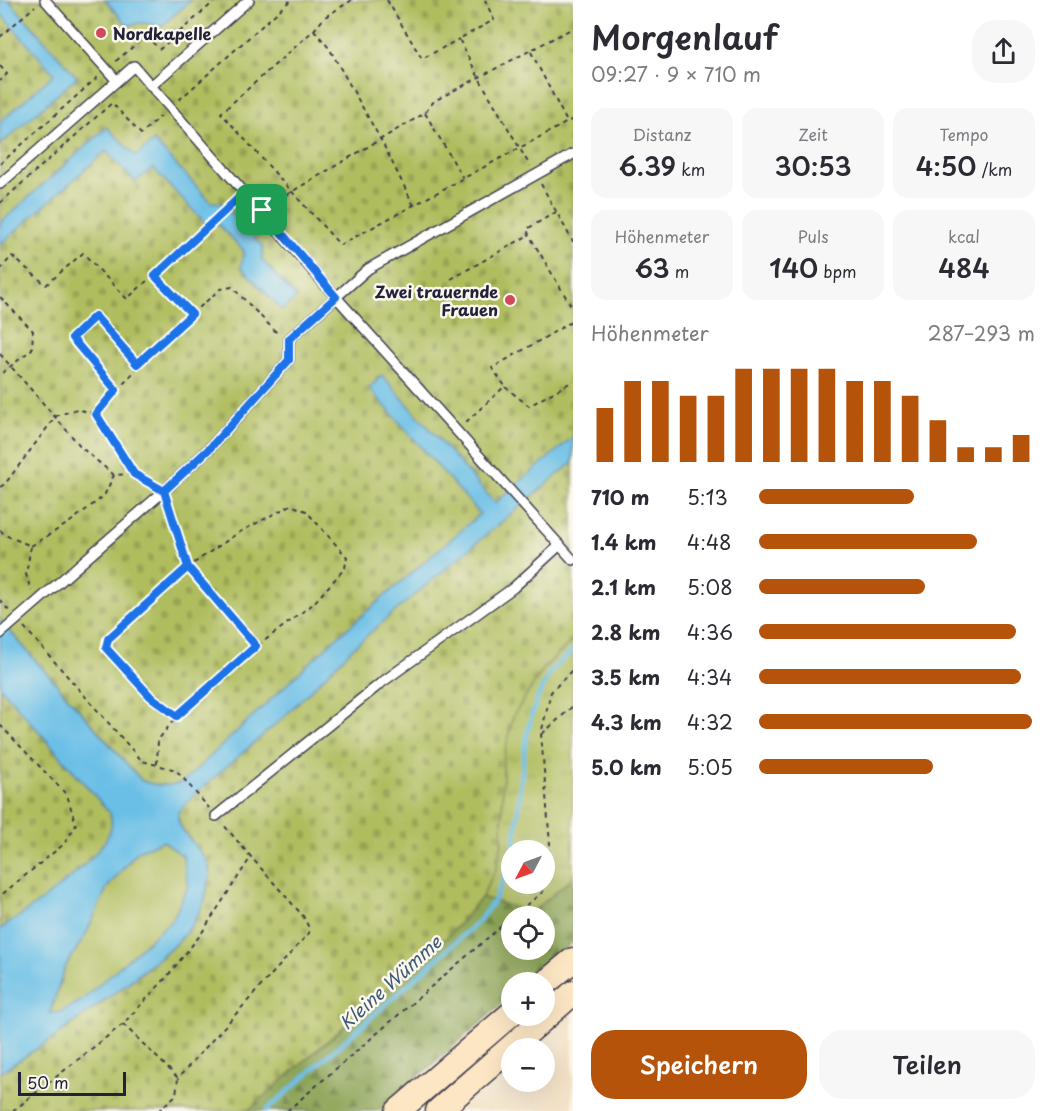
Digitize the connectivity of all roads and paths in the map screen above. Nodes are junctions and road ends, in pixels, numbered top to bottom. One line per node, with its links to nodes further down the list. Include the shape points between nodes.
1 (45, 0): 16 (lane)
2 (249, 0): 17 (lane)
3 (291, 0): 18 (path)
4 (352, 0): 9 (path, via 325,17)
5 (387, 0): 11 (path, via 422,59)
6 (485, 0): 11 (path, via 494,20)
7 (30, 11): 10 (path)
8 (573, 28): 12 (path)
9 (314, 30): 22 (path, via 329,48); 28 (path, via 221,113)
10 (0, 37)
11 (459, 39): 14 (path)
12 (531, 51): 14 (path); 21 (path)
13 (0, 66): 15 (path, via 7,74)
14 (479, 78): 19 (path, via 434,101); 23 (path)
15 (0, 81)
16 (117, 81): 17 (lane, via 134,66); 27 (lane)
17 (151, 86): 18 (lane)
18 (170, 107): 29 (lane); 30 (path, via 141,134 112,103)
19 (425, 113): 22 (path); 26 (path)
20 (573, 119): 21 (path)
21 (567, 122): 23 (path)
22 (381, 140): 28 (path); 31 (path)
23 (518, 148): 25 (path); 26 (path)
24 (573, 154): 25 (lane)
25 (536, 175): 33 (path); 40 (lane, via 368,269)
26 (463, 178): 31 (path)
27 (0, 184)
28 (291, 191): 31 (path, via 340,245); 32 (path)
29 (245, 192): 32 (lane); 37 (path)
30 (0, 203)
31 (414, 206)
32 (262, 210): 40 (lane)
33 (556, 212): 34 (path, via 527,229); 35 (path)
34 (529, 235): 38 (path); 41 (path)
35 (573, 242)
36 (0, 270): 37 (path, via 12,256 46,285 82,253 128,299)
37 (155, 276): 42 (path)
38 (451, 279)
39 (0, 297): 47 (path, via 33,331 32,349)
40 (336, 297): 44 (lane); 54 (lane)
41 (573, 309)
42 (192, 314): 44 (path, via 220,289 232,287 265,323); 46 (path)
43 (573, 321): 50 (path, via 492,368)
44 (289, 339): 58 (lane, via 289,360 210,448)
45 (0, 354): 47 (path)
46 (137, 364): 51 (path); 51 (path, via 95,316 72,338)
47 (10, 367): 48 (path); 53 (path)
48 (0, 375)
49 (573, 381): 50 (path, via 529,406)
50 (505, 386): 54 (path)
51 (116, 390): 52 (path)
52 (96, 414): 53 (path, via 77,409); 55 (path)
53 (56, 416): 56 (path, via 83,449); 57 (path)
54 (457, 430): 60 (lane)
55 (134, 474): 56 (path); 58 (path)
56 (114, 475): 61 (path, via 104,496)
57 (0, 487)
58 (164, 491): 63 (path); 65 (lane)
59 (0, 530): 61 (path)
60 (560, 545): 62 (lane); 75 (lane, via 513,588 381,683)
61 (31, 546): 65 (path, via 26,574)
62 (573, 561)
63 (188, 567): 68 (path); 68 (path, via 238,533 291,505 306,511 347,557 345,568 313,604); 71 (path, via 108,639 106,648 150,696)
64 (0, 600): 66 (path)
65 (37, 602): 66 (lane)
66 (14, 621): 67 (lane); 74 (path, via 142,761)
67 (0, 634)
68 (256, 646): 71 (path)
69 (573, 669): 73 (path, via 551,692)
70 (573, 706): 73 (path)
71 (177, 716): 74 (path, via 158,740)
72 (0, 725): 79 (path, via 67,795 76,825 64,844)
73 (542, 734): 76 (path)
74 (157, 764): 75 (path, via 176,770)
75 (216, 816): 77 (path)
76 (550, 840)
77 (251, 857): 86 (path, via 201,934); 87 (path, via 303,916 309,933)
78 (541, 894): 80 (path)
79 (0, 896)
80 (526, 906)
81 (501, 926): 90 (path)
82 (573, 960): 83 (main road)
83 (555, 975)
84 (573, 993): 92 (main road)
85 (501, 1022): 91 (main road)
86 (123, 1024): 87 (path); 88 (path)
87 (178, 1078): 89 (path, via 176,1095)
88 (13, 1111)
89 (158, 1111)
90 (287, 1111)
91 (398, 1111)
92 (438, 1111)

